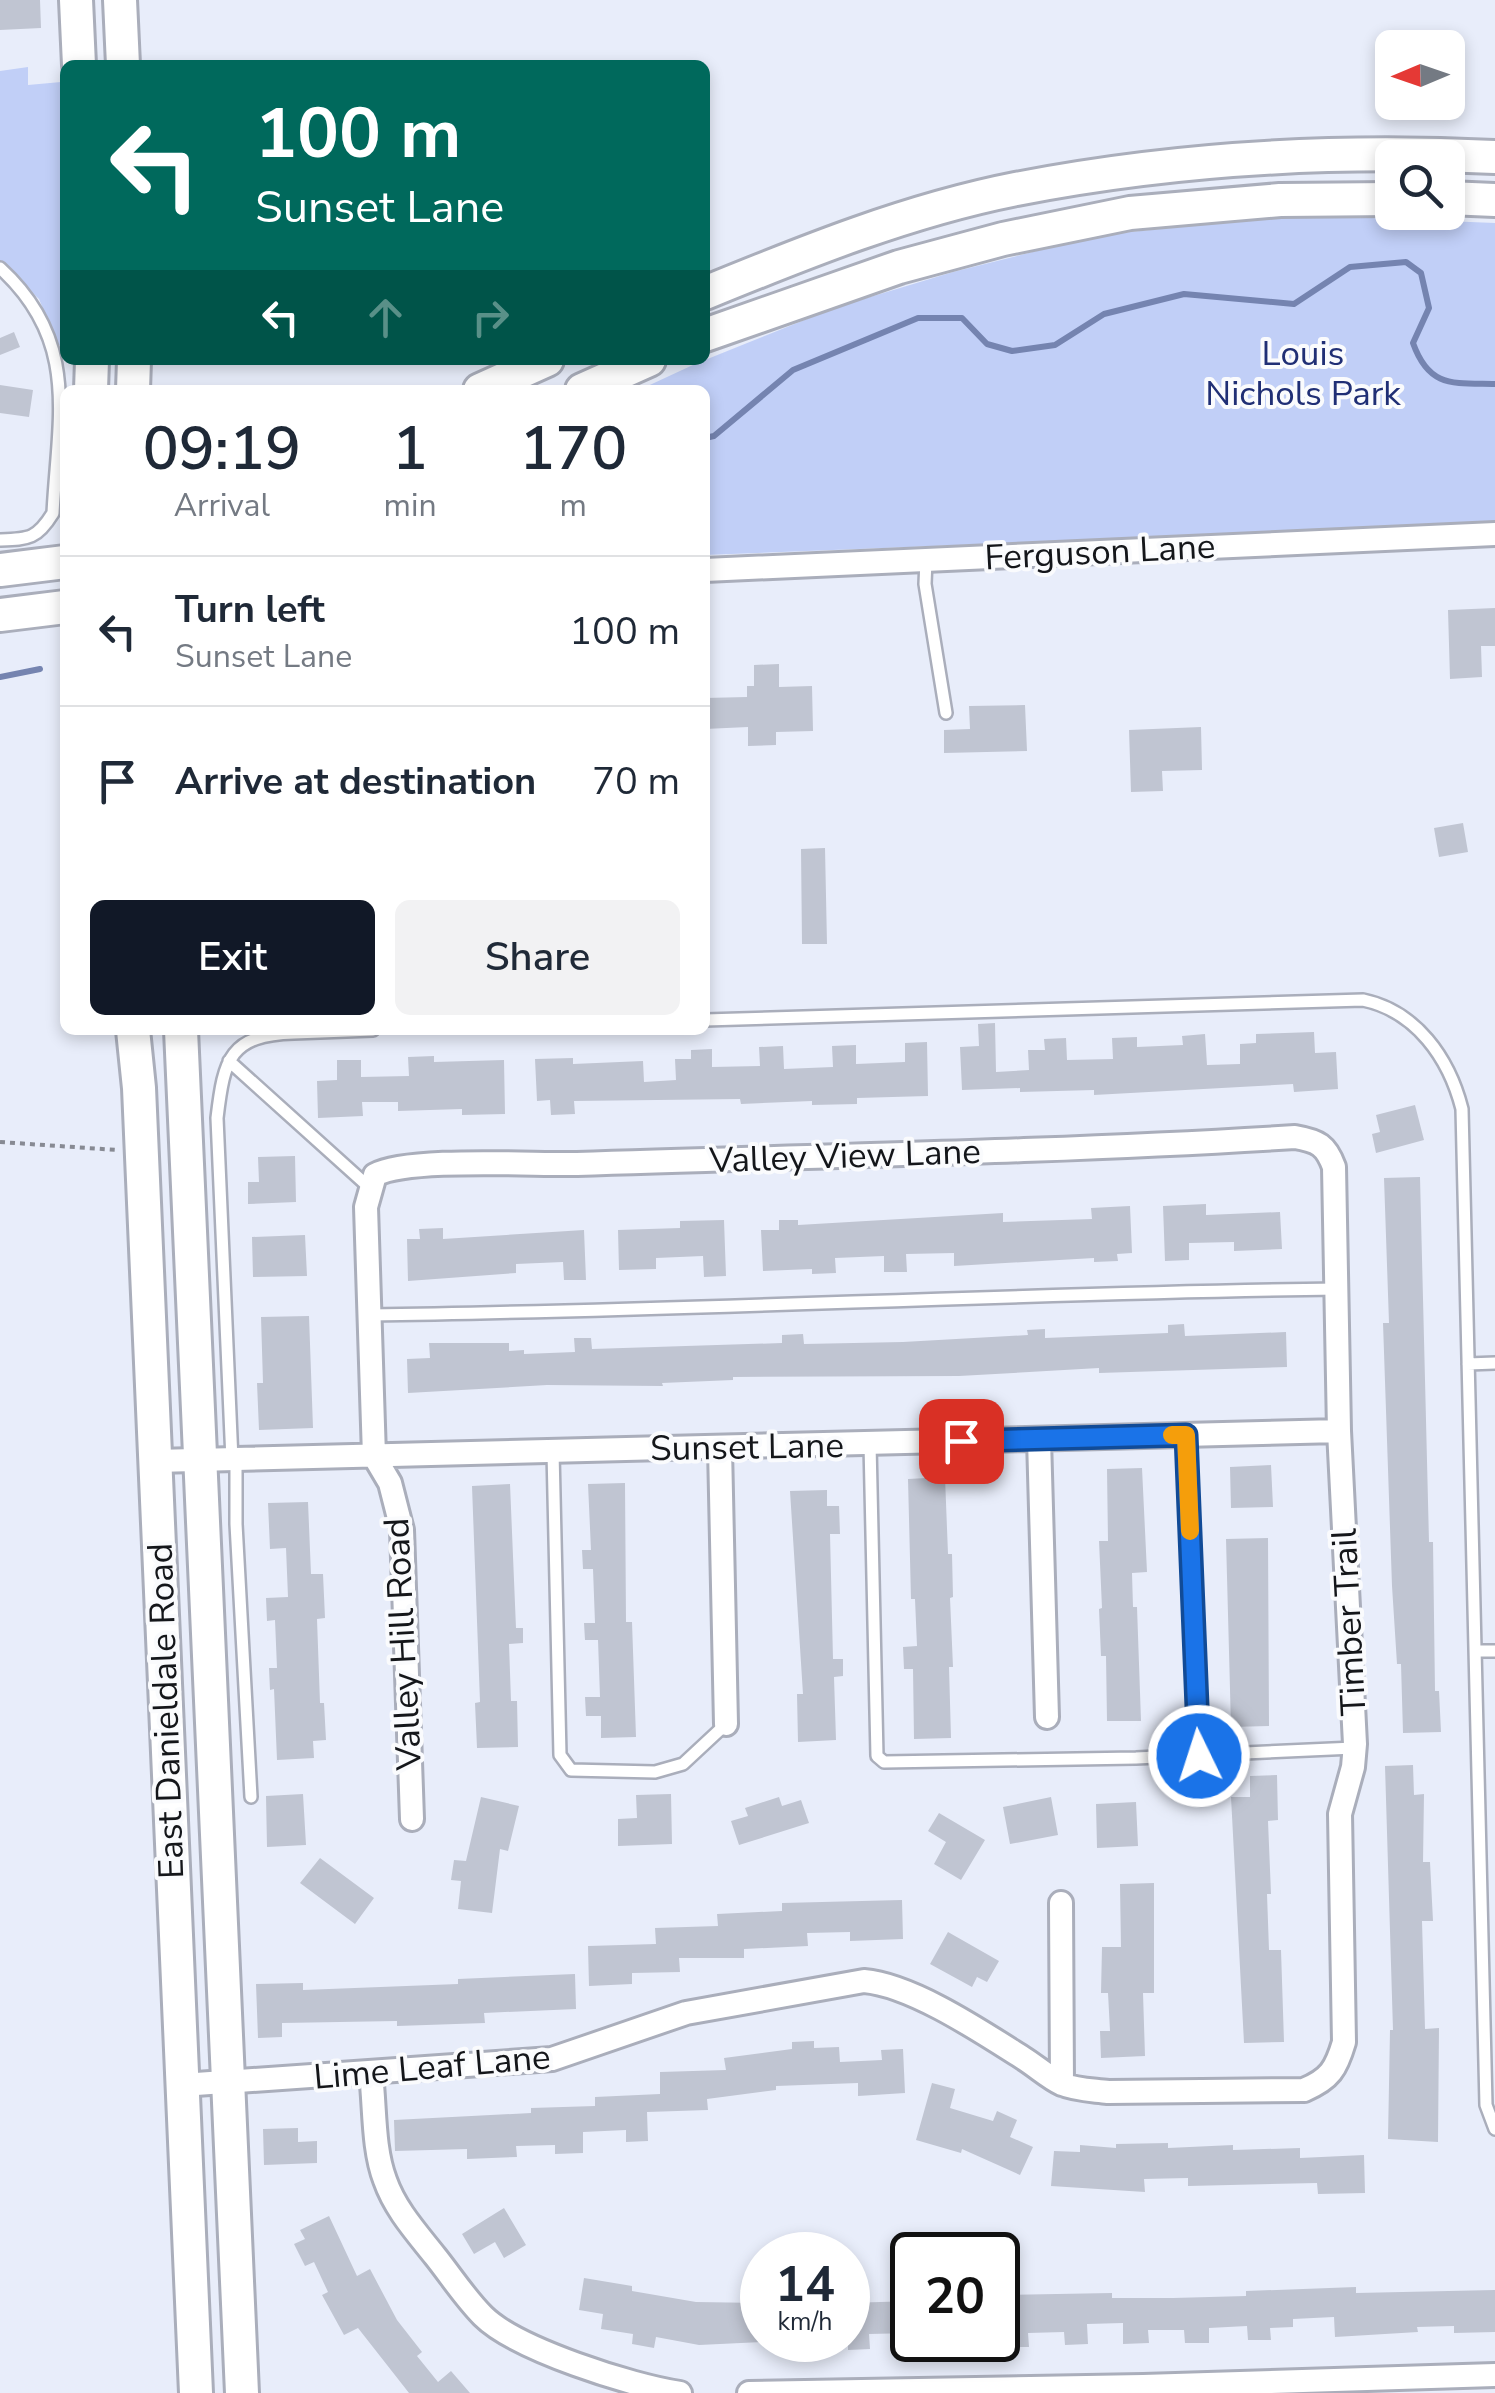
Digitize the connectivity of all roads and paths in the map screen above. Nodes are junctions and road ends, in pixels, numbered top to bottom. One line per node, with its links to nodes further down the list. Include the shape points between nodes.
1 (76, 0): 3 (main road)
2 (120, 0): 4 (main road)
3 (79, 60)
4 (123, 60)
5 (1302, 153): 6 (main road); 9 (main road); 12 (main road, via 1014,189 850,237)
6 (1495, 157)
7 (1375, 199): 9 (main road)
8 (1465, 199): 10 (main road)
9 (1303, 200): 13 (main road, via 1130,213 1003,238)
10 (1495, 200)
11 (0, 268): 19 (lane, via 44,321 60,386 53,513 35,535)
12 (710, 291)
13 (710, 333)
14 (537, 365): 16 (main road)
15 (638, 365): 17 (main road)
16 (491, 385)
17 (593, 385)
18 (1495, 534): 20 (street, Ferguson Lane)
19 (0, 540)
20 (926, 560): 23 (street, Ferguson Lane); 26 (lane)
21 (60, 563): 22 (main road)
22 (0, 570)
23 (710, 570)
24 (60, 608): 25 (main road)
25 (0, 615)
26 (946, 713)
27 (710, 1020): 40 (lane, via 1383,1004 1426,1035 1462,1109)
28 (133, 1035): 34 (main road, East Danieldale Road)
29 (181, 1035): 35 (main road, East Danieldale Road)
30 (257, 1035): 31 (lane)
31 (229, 1061): 36 (lane); 48 (lane, via 217,1118)
32 (1316, 1141): 36 (street, Valley View Lane, via 1296,1136 1158,1146 414,1165 387,1168); 37 (street, Timber Trail, via 1327,1148 1334,1167)
33 (0, 1142): 34 (path)
34 (142, 1152): 35 (main road); 49 (main road, East Danieldale Road)
35 (187, 1152): 48 (main road, East Danieldale Road)
36 (372, 1181): 38 (street, Valley Hill Road, via 366,1207)
37 (1337, 1289): 38 (lane); 41 (street, Timber Trail)
38 (370, 1315): 47 (street, Valley Hill Road)
39 (1495, 1363): 40 (lane)
40 (1468, 1364): 51 (lane)
41 (1339, 1431): 42 (street, Sunset Lane); 54 (street, Timber Trail)
42 (1186, 1435): 43 (street, Sunset Lane); 55 (lane)
43 (1039, 1439): 44 (street, Sunset Lane); 52 (street)
44 (870, 1444): 45 (street, Sunset Lane); 55 (lane, via 877,1756 884,1762)
45 (720, 1448): 46 (street, Sunset Lane); 53 (street)
46 (553, 1452): 47 (street, Sunset Lane); 53 (lane, via 560,1754 571,1770 655,1772 683,1764)
47 (374, 1456): 48 (street, Sunset Lane); 57 (street, Valley Hill Road, via 390,1482 402,1530)
48 (223, 1460): 49 (street, Sunset Lane); 56 (lane, via 236,1524); 61 (main road, East Danieldale Road)
49 (155, 1461): 63 (main road, East Danieldale Road)
50 (1495, 1651): 51 (lane)
51 (1476, 1652): 59 (lane)
52 (1047, 1718)
53 (726, 1724)
54 (1354, 1748): 55 (lane); 64 (street, Timber Trail, via 1340,1814 1344,2042 1336,2068)
55 (1199, 1756)
56 (251, 1797)
57 (412, 1819)
58 (1062, 1904): 62 (street)
59 (1489, 1937): 65 (lane, via 1486,2105)
60 (372, 2074): 61 (street, Lime Leaf Lane); 62 (street, Lime Leaf Lane, via 552,2060 686,2013 864,1982 904,1990); 69 (street, via 383,2176 392,2197 484,2317 510,2336 609,2376)
61 (228, 2081): 63 (street, Lime Leaf Lane); 68 (main road, East Danieldale Road)
62 (1062, 2084): 64 (street, Lime Leaf Lane, via 1108,2092)
63 (182, 2085): 67 (main road, East Danieldale Road)
64 (1304, 2090)
65 (1495, 2129)
66 (1495, 2374): 70 (street)
67 (196, 2393)
68 (242, 2393)
69 (680, 2393)
70 (750, 2393)

